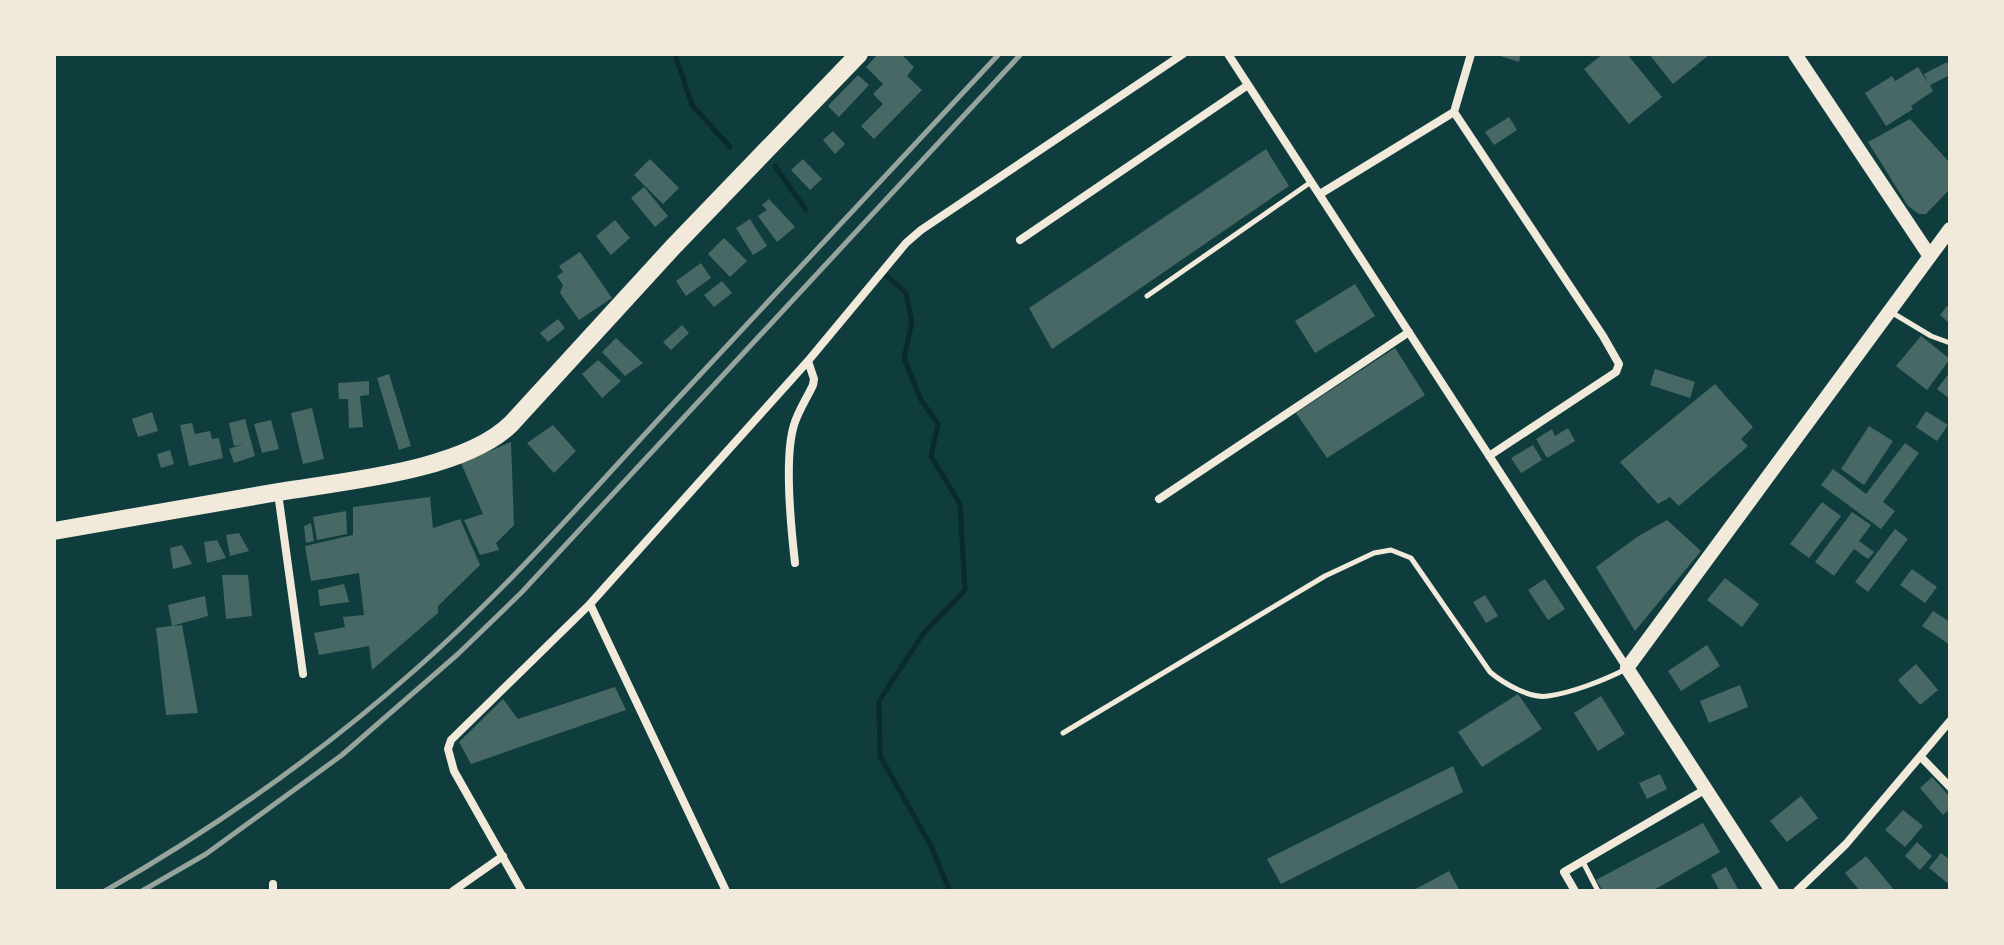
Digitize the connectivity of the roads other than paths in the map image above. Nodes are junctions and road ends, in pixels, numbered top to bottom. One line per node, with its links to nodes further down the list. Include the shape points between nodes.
1 (859, 54): 19 (main road, via 505,430 477,447 429,464)
2 (1183, 54): 17 (street, via 921,230 890,259)
3 (1228, 54): 6 (street)
4 (1471, 54): 7 (street)
5 (1795, 54): 12 (street)
6 (1248, 85): 8 (street); 11 (street)
7 (1454, 112): 9 (street); 18 (street, via 1619,364 1616,372)
8 (1311, 181): 9 (street); 13 (lane)
9 (1320, 194): 15 (street)
10 (1950, 229): 12 (street)
11 (1020, 240)
12 (1929, 255): 14 (street)
13 (1147, 296)
14 (1890, 311): 16 (lane); 24 (street)
15 (1409, 332): 18 (street); 20 (street)
16 (1950, 343)
17 (808, 361): 22 (street, via 813,385 791,443); 23 (street)
18 (1489, 456): 24 (street)
19 (278, 492): 21 (main road); 25 (street)
20 (1159, 499)
21 (54, 531)
22 (795, 563)
23 (590, 604): 31 (street, via 451,740 454,771); 35 (street)
24 (1627, 668): 27 (lane, via 1548,696 1500,680 1411,558 1391,550 1325,576); 30 (street)
25 (303, 674)
26 (1950, 721): 28 (street)
27 (1063, 733)
28 (1921, 757): 29 (street); 39 (street, via 1846,844)
29 (1950, 787)
30 (1706, 789): 32 (street); 38 (street)
31 (503, 856): 33 (street); 34 (street)
32 (1583, 862): 36 (street, via 1564,872); 37 (lane)
33 (453, 891)
34 (522, 891)
35 (726, 891)
36 (1575, 891)
37 (1598, 891)
38 (1772, 891)
39 (1797, 891)

